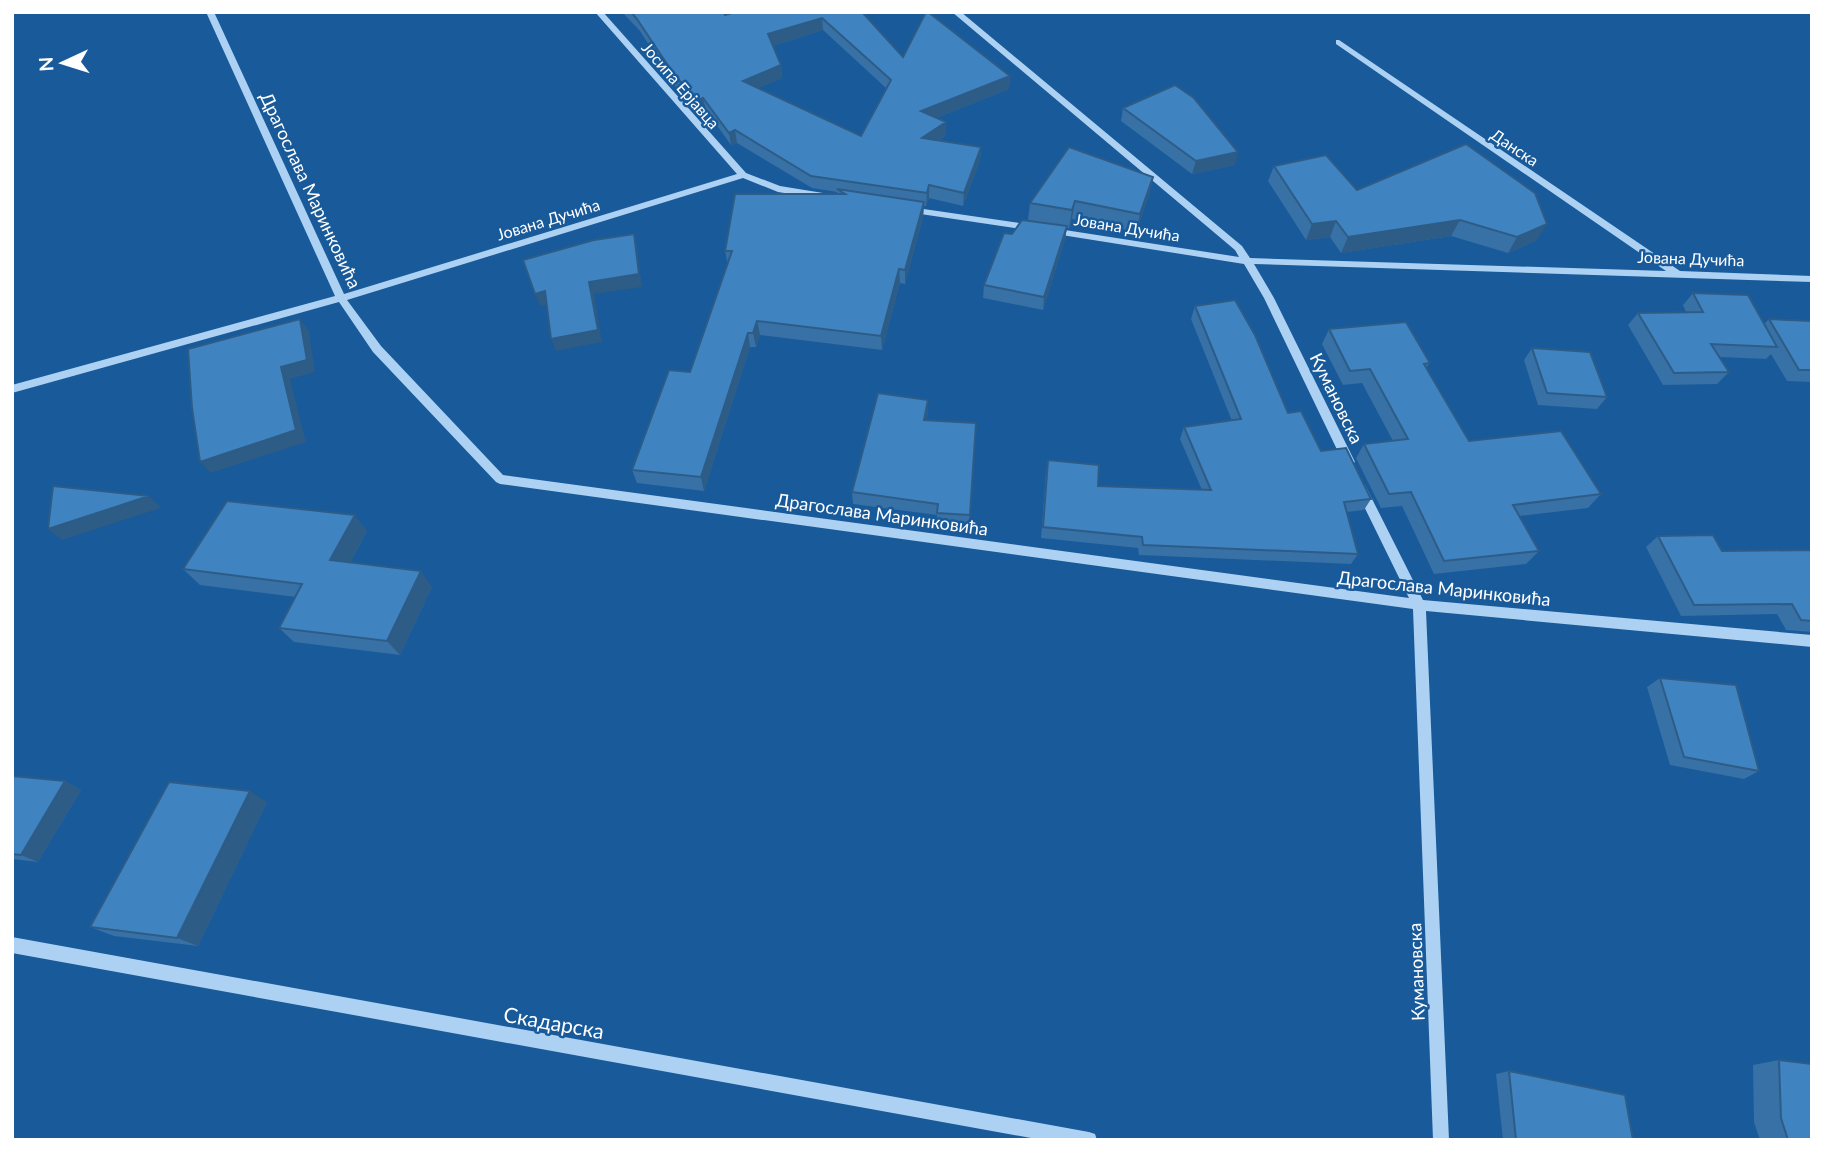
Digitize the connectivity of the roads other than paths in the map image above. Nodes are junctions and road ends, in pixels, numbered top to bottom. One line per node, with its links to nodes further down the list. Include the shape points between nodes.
1 (211, 12): 11 (street, Драгослава Маринковића)
2 (599, 12): 5 (street, Јосипа Ерјавца)
3 (957, 12): 8 (street, Кумановска, via 1239,248)
4 (1339, 42): 9 (street, Данска)
5 (743, 175): 6 (street, via 778,190); 11 (street, Јована Дучића)
6 (833, 198)
7 (902, 208): 8 (street, Јована Дучића)
8 (1247, 261): 9 (street, Јована Дучића); 13 (street, Кумановска)
9 (1676, 273): 10 (street, Јована Дучића)
10 (1812, 279)
11 (341, 298): 12 (street, Јована Дучића); 13 (street, Драгослава Маринковића, via 377,349 500,479)
12 (12, 389)
13 (1419, 606): 14 (street, Драгослава Маринковића); 17 (street, Кумановска)
14 (1812, 641)
15 (12, 945): 16 (street, Скадарска)
16 (1089, 1140)
17 (1441, 1140)

